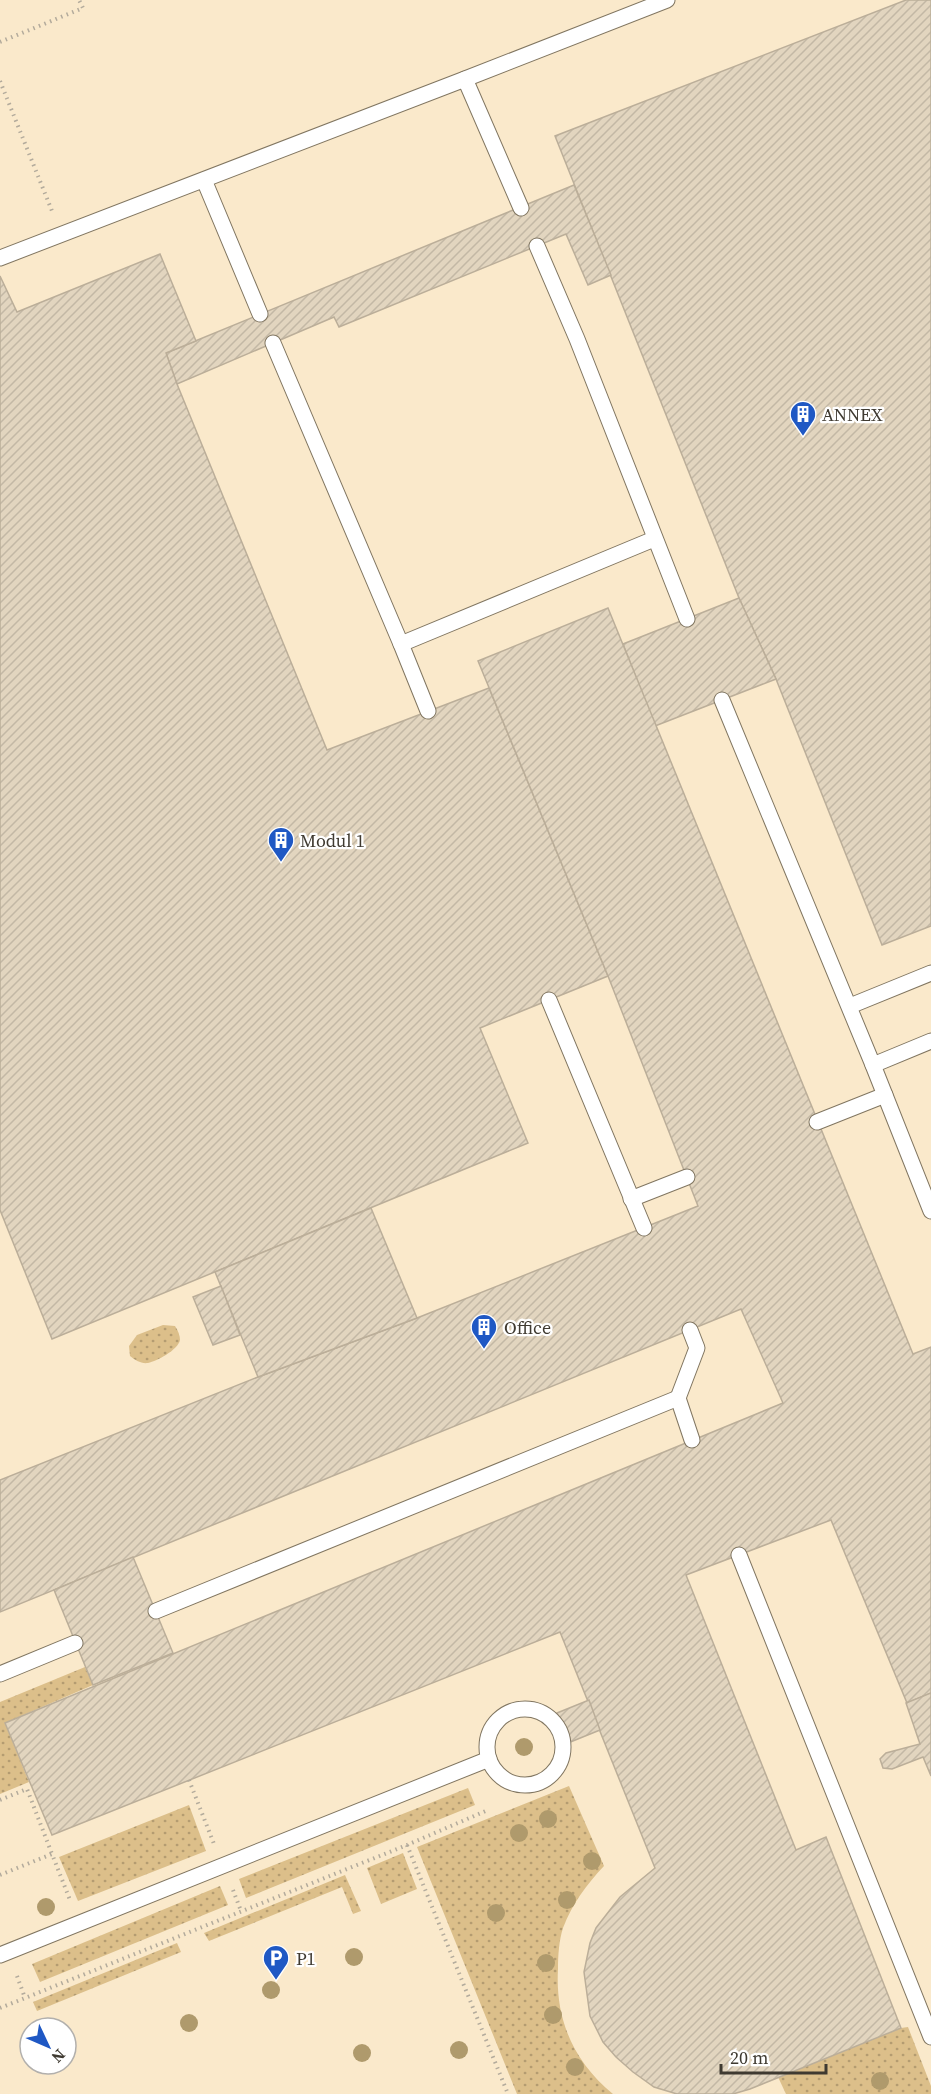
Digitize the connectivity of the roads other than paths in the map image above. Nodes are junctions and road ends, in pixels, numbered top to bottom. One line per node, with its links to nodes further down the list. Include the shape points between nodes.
1 (667, 0): 2 (lane)
2 (465, 79): 3 (lane); 4 (lane)
3 (204, 180): 6 (lane); 7 (lane)
4 (521, 208)
5 (537, 246): 9 (lane)
6 (0, 258)
7 (260, 314)
8 (273, 343): 11 (lane)
9 (654, 539): 10 (lane); 11 (lane)
10 (687, 619)
11 (401, 644): 13 (lane)
12 (722, 700): 16 (lane)
13 (428, 711)
14 (931, 973): 16 (lane)
15 (549, 1000): 22 (lane)
16 (850, 1006): 18 (lane)
17 (931, 1041): 18 (lane)
18 (873, 1065): 19 (lane)
19 (885, 1095): 20 (lane); 23 (lane)
20 (817, 1122)
21 (687, 1177): 22 (lane)
22 (631, 1199): 24 (lane)
23 (931, 1211)
24 (644, 1228)
25 (690, 1330): 26 (lane, via 697,1348)
26 (678, 1398): 27 (lane); 29 (lane)
27 (692, 1440)
28 (739, 1555): 34 (lane)
29 (156, 1611)
30 (75, 1643): 31 (lane)
31 (0, 1674)
32 (489, 1759): 32 (lane, via 503,1779 514,1784 539,1783 560,1761 559,1731 551,1720 535,1712 505,1715 489,1734); 33 (lane)
33 (0, 1955)
34 (931, 2037)

